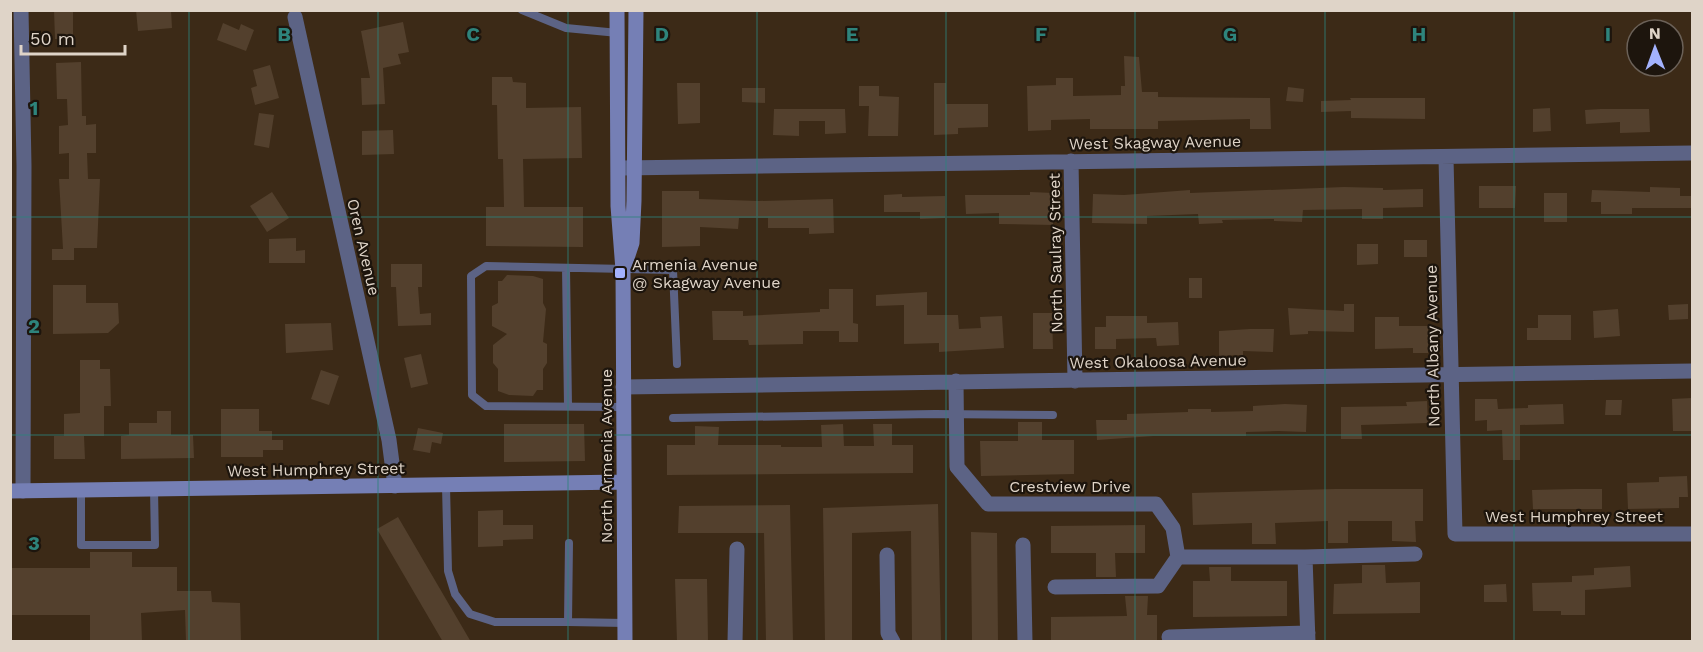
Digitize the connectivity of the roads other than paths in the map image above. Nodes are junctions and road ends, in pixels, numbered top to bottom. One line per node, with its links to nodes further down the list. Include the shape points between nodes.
1 (21, 10): 30 (street, via 24,166)
2 (522, 10): 6 (lane, via 566,28)
3 (617, 10): 6 (main road, North Armenia Avenue)
4 (636, 10): 11 (main road, North Armenia Avenue)
5 (295, 17): 26 (street, Oren Avenue, via 389,440)
6 (618, 33): 10 (main road, North Armenia Avenue)
7 (1692, 153): 8 (street, West Skagway Avenue)
8 (1446, 158): 9 (street, West Skagway Avenue); 16 (street, North Albany Avenue)
9 (1071, 161): 11 (street, West Skagway Avenue); 18 (street, North Saulray Street)
10 (618, 168): 11 (street, West Skagway Avenue); 13 (main road, North Armenia Avenue)
11 (636, 168): 13 (main road, North Armenia Avenue, via 632,243)
12 (566, 268): 13 (lane); 20 (lane); 20 (lane, via 486,266 471,276 471,379 472,395 486,406)
13 (623, 270): 14 (lane, via 673,270); 19 (main road, North Armenia Avenue)
14 (676, 364)
15 (1692, 371): 16 (street, West Okaloosa Avenue)
16 (1450, 374): 18 (street, West Okaloosa Avenue); 31 (street, North Albany Avenue)
17 (956, 381): 18 (street, West Okaloosa Avenue); 19 (street, West Okaloosa Avenue); 22 (street, Crestview Drive)
18 (1075, 381)
19 (623, 387): 21 (main road, North Armenia Avenue)
20 (568, 406): 21 (lane)
21 (623, 407): 25 (main road, North Armenia Avenue)
22 (956, 414): 23 (lane); 24 (lane); 38 (street, Crestview Drive, via 957,467 988,504 1156,504 1173,528)
23 (1053, 415)
24 (674, 418)
25 (623, 482): 27 (main road, West Humphrey Street); 42 (main road, North Armenia Avenue)
26 (395, 486): 27 (main road, West Humphrey Street); 28 (main road, West Humphrey Street)
27 (446, 486): 41 (lane, via 448,571 455,594 470,614 495,622)
28 (154, 488): 29 (main road, West Humphrey Street); 29 (lane, via 155,544 145,545 81,545)
29 (81, 489): 30 (main road, West Humphrey Street)
30 (17, 491)
31 (1455, 534): 32 (street, West Humphrey Street)
32 (1692, 534)
33 (569, 543): 41 (lane)
34 (1023, 545): 48 (street)
35 (737, 549): 46 (street)
36 (1416, 554): 39 (street)
37 (887, 555): 47 (street, via 888,633)
38 (1178, 557): 39 (street); 40 (street, via 1158,586)
39 (1305, 557): 44 (street)
40 (1055, 587)
41 (568, 622): 42 (lane)
42 (625, 623): 45 (main road, North Armenia Avenue)
43 (1169, 637): 44 (street)
44 (1308, 637)
45 (625, 642)
46 (735, 642)
47 (892, 642)
48 (1025, 642)

